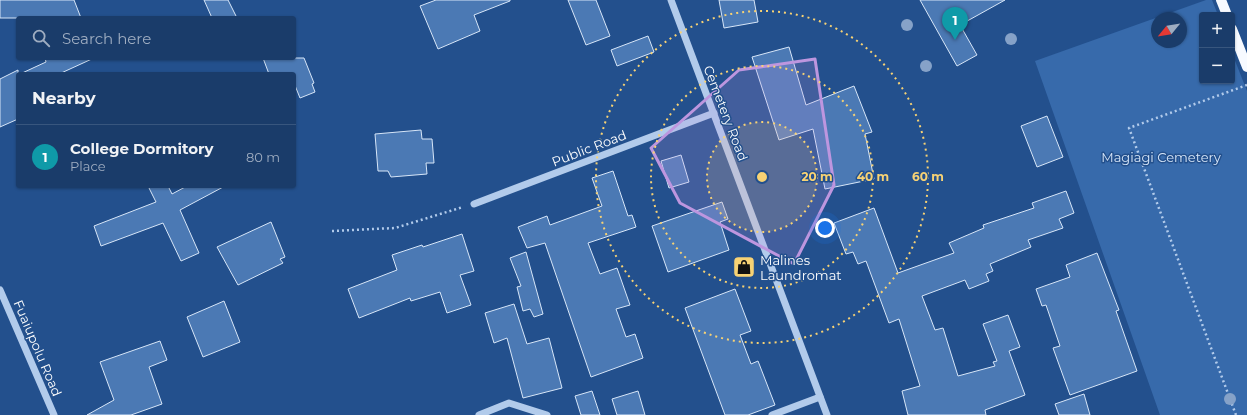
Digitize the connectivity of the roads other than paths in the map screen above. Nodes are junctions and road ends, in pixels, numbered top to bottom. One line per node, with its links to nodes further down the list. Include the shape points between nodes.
1 (670, 0): 6 (street, Cemetery Road)
2 (1221, 0): 3 (main road)
3 (1226, 12)
4 (1235, 37): 5 (main road)
5 (1247, 67)
6 (714, 113): 7 (street, Public Road); 9 (street, Cemetery Road)
7 (474, 204)
8 (0, 290): 10 (street, Fuaiupolu Road)
9 (820, 397): 13 (street); 14 (street, Cemetery Road)
10 (54, 415)
11 (479, 415): 12 (street, via 509,403)
12 (547, 415)
13 (772, 415)
14 (827, 415)

